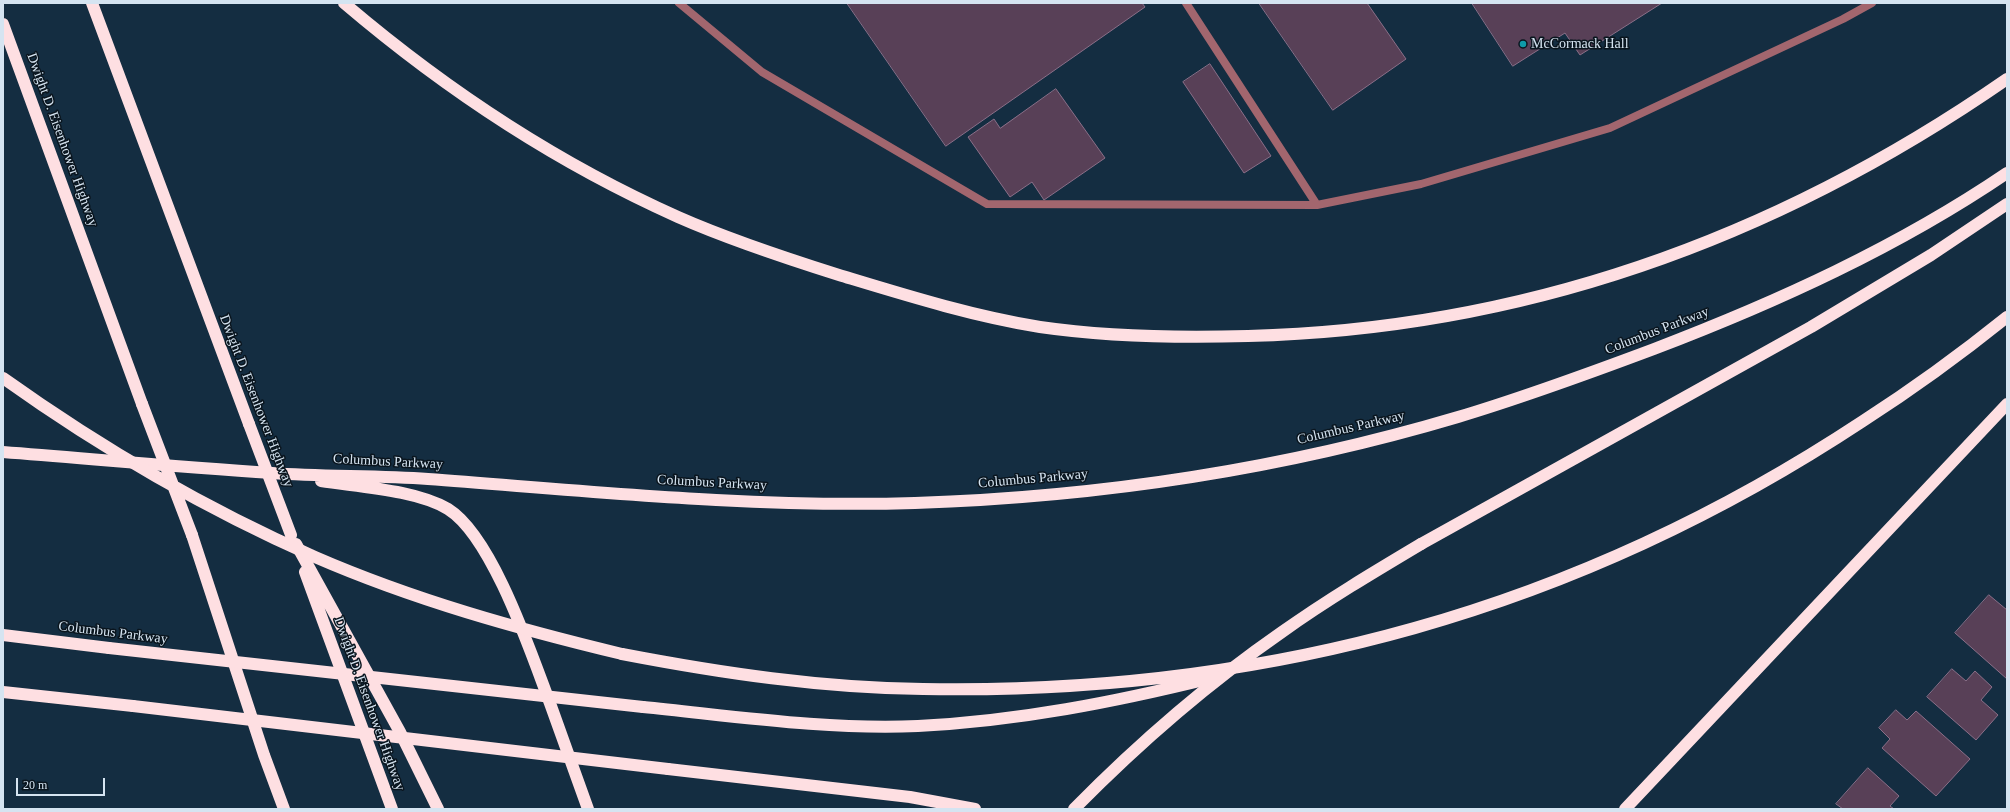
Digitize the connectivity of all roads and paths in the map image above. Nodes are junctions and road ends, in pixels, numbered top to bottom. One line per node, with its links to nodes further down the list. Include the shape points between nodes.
1 (92, 3): 16 (highway, Dwight D. Eisenhower Highway, bridge)
2 (344, 3): 7 (highway, via 414,60 508,125 581,168 678,217 799,263 954,308 1043,327 1147,336 1210,337 1335,332 1398,325 1461,315 1582,286 1701,245 1817,193 1928,132)
3 (679, 3): 10 (lane, via 762,72 988,204)
4 (1186, 3): 10 (lane)
5 (1872, 3): 10 (lane, via 1610,128 1421,184)
6 (3, 24): 20 (highway, Dwight D. Eisenhower Highway, bridge, via 192,535)
7 (2007, 79)
8 (2007, 173): 15 (highway, Columbus Parkway, via 1922,226 1797,290 1736,317 1600,370 1449,420 1327,450 1211,473 1035,495 858,504 718,499 392,476)
9 (2007, 204): 25 (highway, bridge, via 1931,255 1818,323 1420,544 1337,594 1233,668 1133,752)
10 (1317, 206)
11 (2007, 317): 18 (highway, via 1894,401 1780,474 1720,507 1660,537 1540,588 1432,624)
12 (3, 378): 18 (highway, bridge, via 67,423 163,481 218,511 316,557 422,598 622,654 786,680 920,689 986,690 1122,683 1292,658)
13 (2007, 404): 26 (highway)
14 (3, 452): 15 (highway, Columbus Parkway)
15 (278, 474): 23 (highway, via 420,498 435,502 461,519 484,550 521,628)
16 (291, 535): 21 (highway, Dwight D. Eisenhower Highway); 22 (highway, via 400,732)
17 (3, 635): 18 (highway, Columbus Parkway, bridge, via 643,707 848,725 916,726 987,722 1060,712)
18 (1359, 644)
19 (3, 692): 24 (highway, bridge, via 910,797)
20 (284, 809)
21 (392, 809)
22 (438, 809)
23 (588, 809)
24 (974, 809)
25 (1074, 809)
26 (1625, 809)

